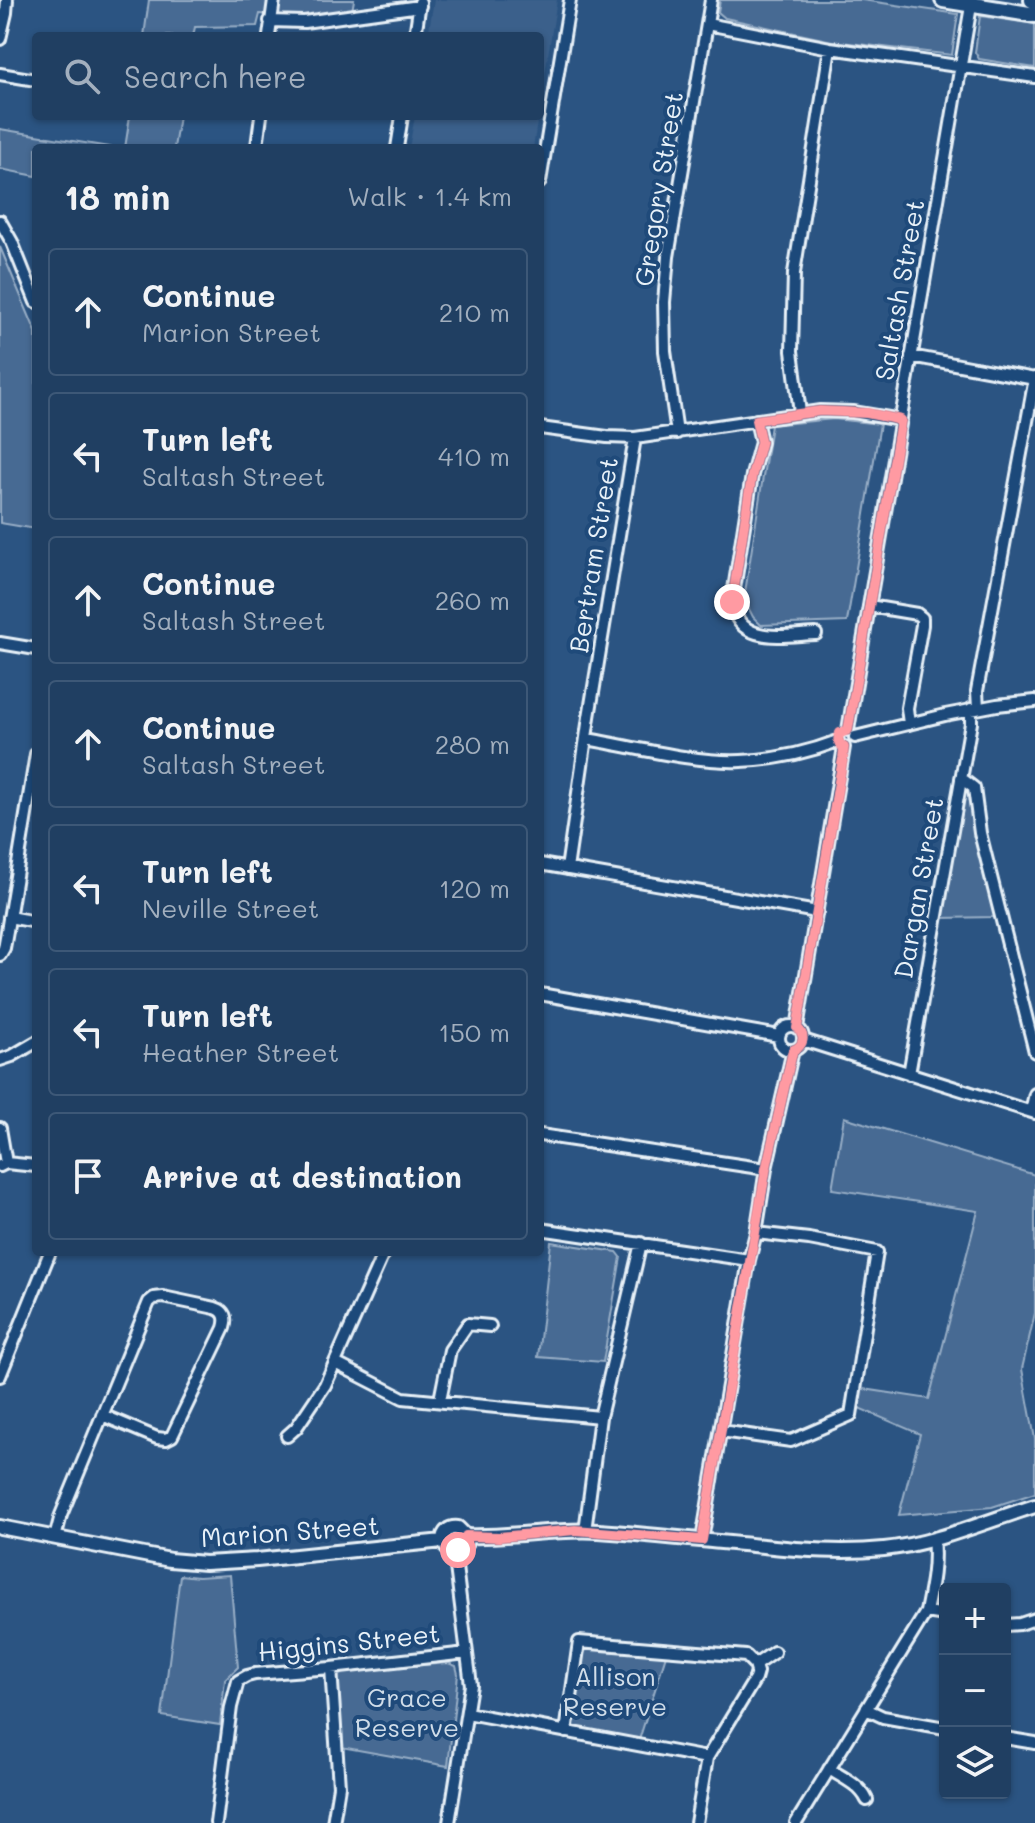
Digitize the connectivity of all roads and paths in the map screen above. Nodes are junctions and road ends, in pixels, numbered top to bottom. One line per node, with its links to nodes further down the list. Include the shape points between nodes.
1 (7, 0): 13 (street)
2 (274, 0): 9 (street)
3 (570, 0): 23 (street)
4 (711, 0): 10 (street, Gregory Street)
5 (943, 0): 6 (highway)
6 (972, 2): 8 (highway); 15 (street, Saltash Street)
7 (420, 3): 9 (street, via 304,22); 12 (street)
8 (1031, 6)
9 (270, 21): 11 (street)
10 (707, 24): 14 (street); 32 (street, Gregory Street, via 664,302)
11 (269, 32)
12 (416, 32)
13 (0, 39)
14 (830, 48): 15 (street); 28 (street, via 794,273 792,351)
15 (962, 65): 17 (street); 26 (street, Saltash Street)
16 (0, 74): 18 (street)
17 (1035, 77)
18 (32, 79)
19 (260, 120): 21 (street)
20 (401, 120): 22 (street)
21 (257, 144)
22 (398, 144)
23 (544, 158)
24 (0, 221): 25 (street)
25 (32, 292)
26 (911, 356): 27 (street); 30 (street, Saltash Street)
27 (1035, 379): 39 (street, Dargan Street)
28 (800, 413): 29 (street); 30 (street, via 853,412)
29 (756, 420): 32 (street); 35 (street, via 761,442 733,612 752,632)
30 (901, 420): 34 (street, Saltash Street)
31 (544, 429): 33 (street)
32 (677, 433): 33 (street)
33 (635, 438): 42 (street, Bertram Street)
34 (869, 606): 40 (street, via 922,618); 41 (street, Saltash Street)
35 (816, 634)
36 (0, 643): 37 (street)
37 (32, 648)
38 (1035, 701): 39 (street)
39 (974, 709): 40 (street); 45 (street, Dargan Street)
40 (909, 724): 41 (street)
41 (852, 734): 43 (street, via 840,733)
42 (587, 739): 43 (street, via 742,761); 47 (street, Bertram Street)
43 (841, 744): 48 (street)
44 (32, 778): 49 (street)
45 (961, 778): 58 (street, via 974,788 980,833); 60 (street, Dargan Street)
46 (544, 865): 47 (street)
47 (567, 869): 48 (street)
48 (817, 912): 53 (street)
49 (9, 917): 50 (street); 51 (street)
50 (32, 921)
51 (0, 955)
52 (544, 995): 54 (street)
53 (797, 1028): 54 (street, via 786,1027); 55 (street)
54 (779, 1036): 57 (street, via 782,1046)
55 (803, 1040): 57 (street); 60 (street)
56 (32, 1044): 59 (street)
57 (793, 1050): 67 (street)
58 (1035, 1052)
59 (0, 1060)
60 (909, 1074): 62 (street)
61 (1035, 1094): 62 (street)
62 (1033, 1112)
63 (0, 1128): 65 (street)
64 (544, 1136): 67 (street)
65 (3, 1164): 66 (street)
66 (32, 1166)
67 (766, 1169): 69 (street)
68 (544, 1230): 70 (street)
69 (756, 1233): 73 (street); 82 (street, via 877,1252 851,1415 791,1441)
70 (641, 1243): 73 (street); 81 (street)
71 (48, 1256): 78 (street)
72 (382, 1256): 77 (street)
73 (749, 1260): 82 (street)
74 (238, 1310): 75 (street)
75 (224, 1316): 80 (street, via 215,1308 150,1295); 80 (street, via 224,1328 172,1442)
76 (490, 1326): 79 (street, via 468,1324 450,1350)
77 (335, 1363): 79 (street, via 403,1398); 83 (street)
78 (0, 1376)
79 (440, 1400): 81 (street)
80 (102, 1415): 88 (street)
81 (600, 1417): 86 (street)
82 (721, 1431): 90 (street)
83 (287, 1436)
84 (1035, 1506): 89 (main road)
85 (0, 1527): 88 (main road, Marion Street)
86 (585, 1531): 87 (main road); 90 (main road)
87 (466, 1536): 91 (main road, via 450,1528); 92 (main road, via 464,1546)
88 (55, 1538): 91 (main road, Marion Street, via 205,1563)
89 (933, 1539): 90 (main road, via 886,1549 832,1551); 93 (street, via 934,1577)
90 (702, 1540)
91 (443, 1541): 92 (main road)
92 (454, 1551): 98 (street)
93 (926, 1612): 94 (street); 101 (street)
94 (939, 1614)
95 (1035, 1619): 96 (street)
96 (1011, 1625)
97 (774, 1652): 99 (street)
98 (467, 1653): 100 (street, Higgins Street); 102 (street)
99 (755, 1665): 104 (street, via 746,1656 579,1642); 107 (street, via 755,1679)
100 (331, 1668): 110 (street, Higgins Street, via 255,1674 238,1681); 111 (street, via 339,1786)
101 (866, 1709): 103 (street); 108 (street)
102 (467, 1713): 104 (street); 112 (street)
103 (939, 1727)
104 (566, 1732): 107 (street)
105 (1011, 1739): 106 (street)
106 (1035, 1743)
107 (707, 1758): 113 (street)
108 (829, 1769): 109 (street); 114 (street)
109 (867, 1800)
110 (216, 1823)
111 (333, 1823)
112 (450, 1823)
113 (696, 1823)
114 (796, 1823)

